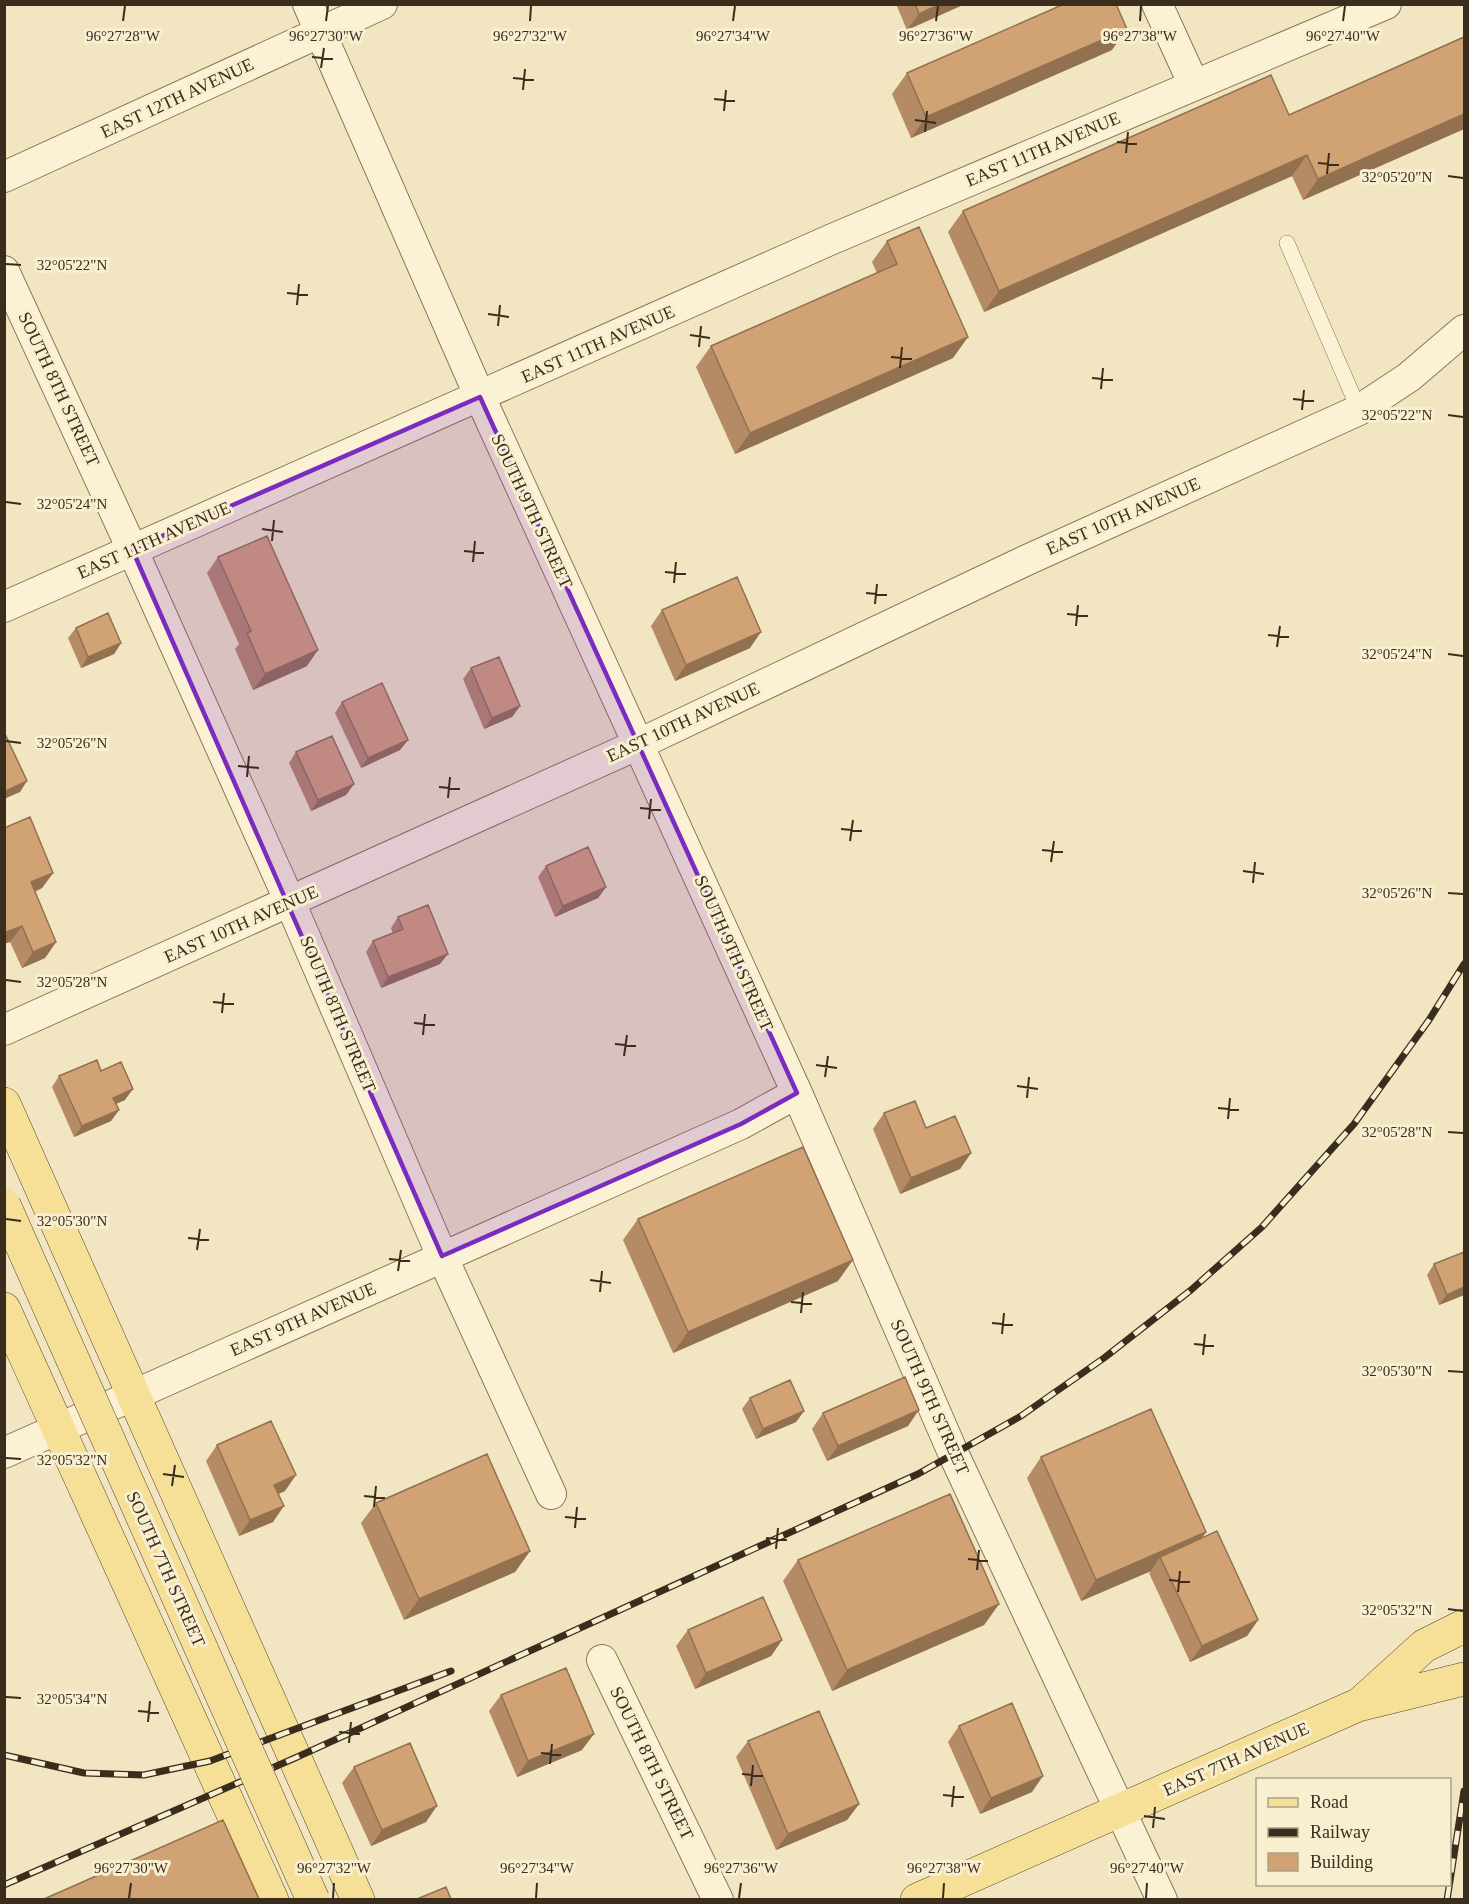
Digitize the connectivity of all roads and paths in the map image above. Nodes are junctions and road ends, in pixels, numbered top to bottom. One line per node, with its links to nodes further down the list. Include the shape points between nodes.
1 (308, 4): 5 (street, SOUTH 9TH STREET)
2 (382, 4): 5 (street, EAST 12TH AVENUE)
3 (1157, 4): 6 (street)
4 (1386, 4): 6 (street, EAST 11TH AVENUE)
5 (320, 33): 7 (street, EAST 12TH AVENUE); 11 (street, SOUTH 9TH STREET)
6 (1194, 85): 11 (street, EAST 11TH AVENUE, via 830,240)
7 (4, 177)
8 (1287, 243): 12 (lane)
9 (4, 271): 13 (street, SOUTH 8TH STREET)
10 (1464, 330): 12 (street, EAST 10TH AVENUE, via 1409,377)
11 (480, 397): 13 (street, EAST 11TH AVENUE); 15 (street, SOUTH 9TH STREET)
12 (1359, 410): 15 (street, EAST 10TH AVENUE, via 1027,560)
13 (132, 549): 14 (street, EAST 11TH AVENUE); 16 (street, SOUTH 8TH STREET)
14 (4, 607)
15 (639, 744): 16 (street, EAST 10TH AVENUE); 18 (street, SOUTH 9TH STREET)
16 (290, 902): 17 (street, EAST 10TH AVENUE); 21 (street, SOUTH 8TH STREET)
17 (4, 1029)
18 (797, 1093): 21 (street, EAST 9TH AVENUE, via 741,1124); 31 (street, SOUTH 9TH STREET, via 954,1455)
19 (4, 1104): 23 (main road)
20 (4, 1205): 33 (main road, SOUTH 7TH STREET, bridge)
21 (442, 1256): 23 (street, EAST 9TH AVENUE); 26 (street, SOUTH 8TH STREET)
22 (4, 1309): 24 (main road)
23 (134, 1395): 24 (street, EAST 9TH AVENUE); 34 (main road)
24 (58, 1428): 25 (street, EAST 9TH AVENUE); 32 (main road)
25 (4, 1453)
26 (551, 1494)
27 (1464, 1626): 30 (main road, EAST 7TH AVENUE, via 1424,1646)
28 (602, 1660): 35 (street, SOUTH 8TH STREET)
29 (1464, 1679): 30 (main road, EAST 7TH AVENUE)
30 (1358, 1705): 31 (main road, EAST 7TH AVENUE)
31 (1122, 1810): 36 (main road, EAST 7TH AVENUE); 37 (street, SOUTH 9TH STREET)
32 (272, 1899)
33 (313, 1899)
34 (358, 1899)
35 (718, 1899)
36 (917, 1899)
37 (1162, 1899)

